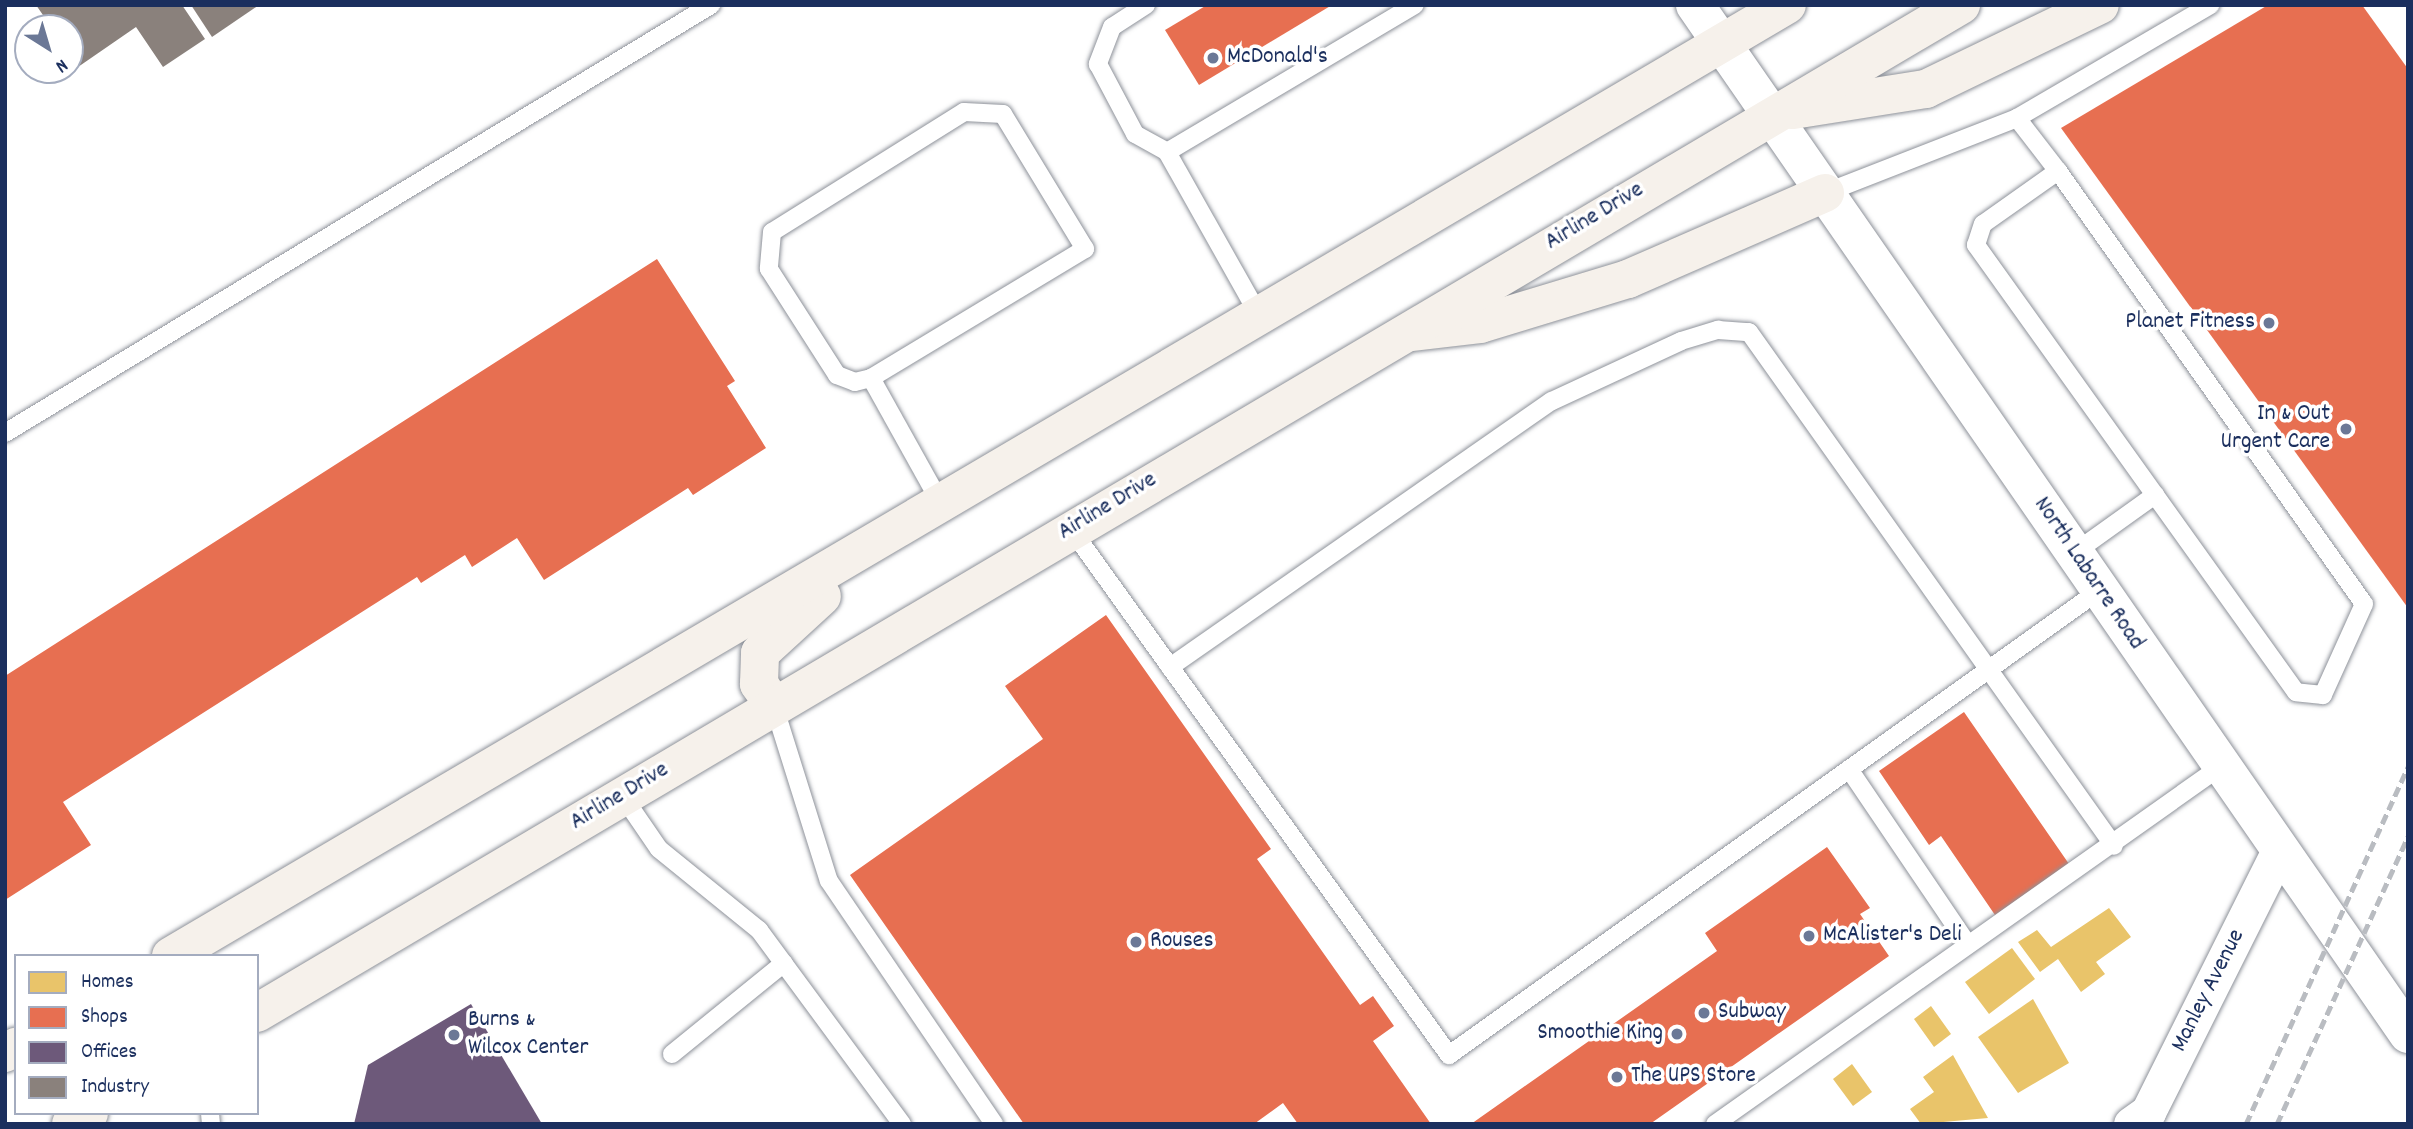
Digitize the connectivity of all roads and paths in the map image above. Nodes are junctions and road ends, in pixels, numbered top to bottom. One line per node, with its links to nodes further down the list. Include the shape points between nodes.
1 (711, 5): 18 (lane)
2 (1146, 5): 12 (lane, via 1112,27 1098,64 1135,134)
3 (1415, 5): 12 (lane)
4 (1695, 5): 9 (street, North Labarre Road)
5 (1787, 5): 9 (highway)
6 (1961, 5): 10 (highway, Airline Drive)
7 (2210, 5): 11 (lane)
8 (2089, 12): 10 (highway, via 1926,89)
9 (1723, 44): 10 (street, North Labarre Road); 15 (highway)
10 (1770, 113): 14 (street, North Labarre Road); 16 (highway, Airline Drive)
11 (2017, 118): 13 (lane); 14 (lane)
12 (1167, 152): 15 (lane)
13 (2058, 171): 19 (lane, via 1983,224 1976,245); 19 (lane, via 2364,604 2323,695 2296,692)
14 (1825, 194): 16 (highway, via 1628,279 1480,324); 22 (street, North Labarre Road)
15 (1259, 315): 20 (highway)
16 (1397, 334): 21 (highway, Airline Drive)
17 (871, 378): 17 (lane, via 855,382 837,375 769,269 772,232 964,112 1003,114 1085,249); 20 (lane)
18 (5, 433)
19 (2155, 495): 22 (lane)
20 (949, 497): 26 (highway, via 779,629 760,653 756,669); 33 (highway)
21 (1071, 529): 24 (lane); 26 (highway, Airline Drive)
22 (2074, 553): 23 (street, North Labarre Road)
23 (2100, 590): 25 (lane); 27 (street, North Labarre Road)
24 (1170, 667): 25 (lane, via 1552,401 1635,359 1718,330 1749,332); 28 (lane, via 1448,1055)
25 (1988, 671): 28 (lane); 30 (lane)
26 (774, 706): 29 (highway, Airline Drive); 39 (lane, via 829,881)
27 (2220, 767): 30 (lane); 31 (street, North Labarre Road)
28 (1849, 769): 32 (lane)
29 (622, 795): 34 (lane, via 659,849 748,918); 35 (highway, Airline Drive)
30 (2114, 846): 32 (lane)
31 (2278, 852): 36 (street, North Labarre Road); 41 (street, Manley Avenue, via 2148,1111)
32 (1968, 945): 40 (lane)
33 (174, 954)
34 (784, 963): 37 (lane); 38 (lane)
35 (259, 1012)
36 (2408, 1034)
37 (672, 1054)
38 (902, 1124)
39 (994, 1124)
40 (1715, 1124)
41 (2131, 1124)

